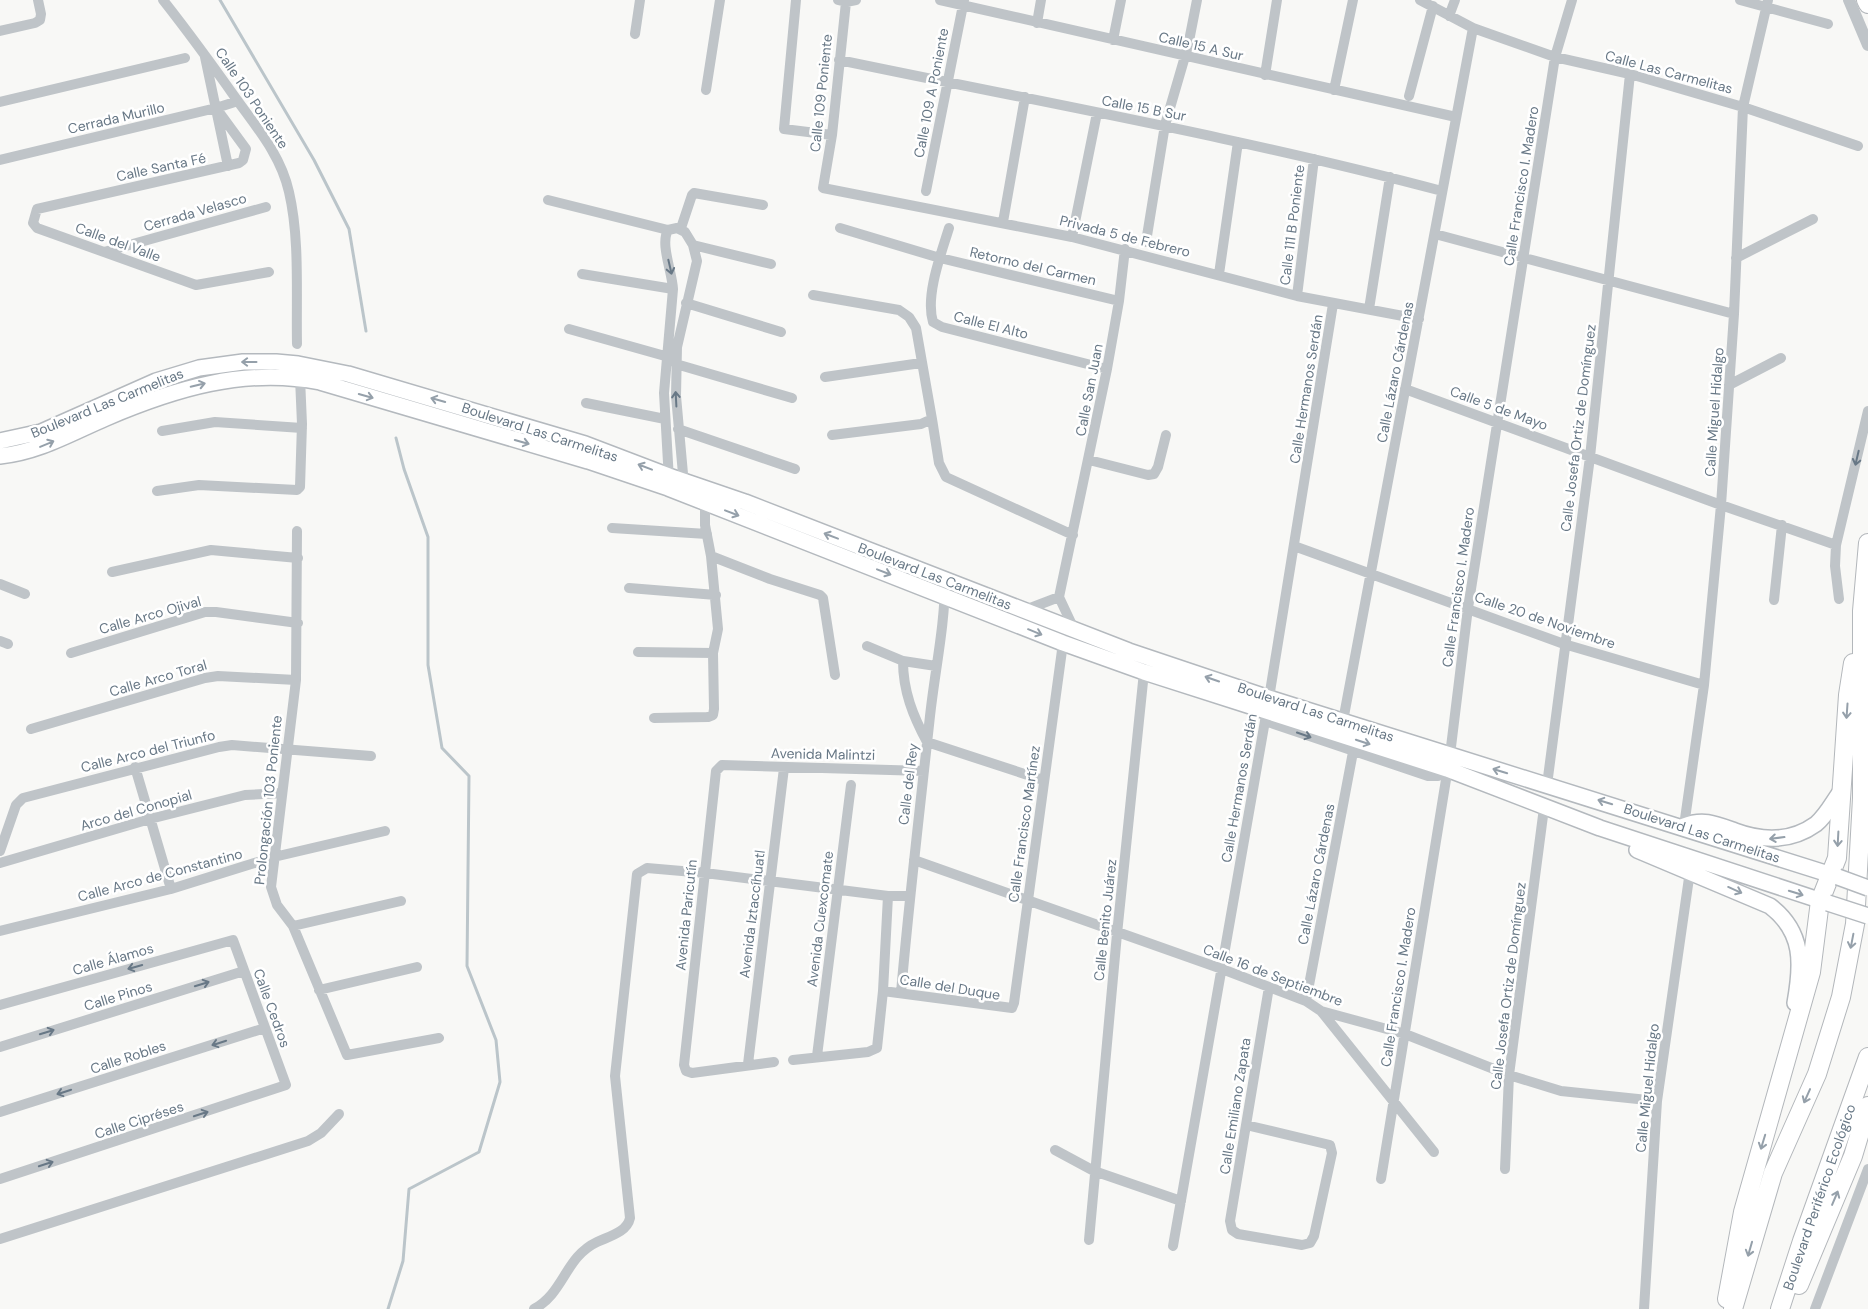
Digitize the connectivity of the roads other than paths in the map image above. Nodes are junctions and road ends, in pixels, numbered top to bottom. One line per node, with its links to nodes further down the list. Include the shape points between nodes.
1 (38, 0): 27 (street, via 42,14 40,20)
2 (163, 0): 31 (street, Calle 103 Poniente)
3 (640, 0): 28 (street)
4 (720, 0): 39 (street)
5 (796, 0): 50 (street, via 784,128)
6 (940, 0): 19 (street, Calle 15 A Sur)
7 (1041, 0): 24 (street)
8 (1121, 0): 29 (street)
9 (1197, 0): 32 (street)
10 (1277, 0): 37 (street)
11 (1353, 0): 40 (street)
12 (1420, 0): 22 (street, Calle Las Carmelitas)
13 (1455, 0): 23 (street)
14 (1572, 0): 33 (street, Calle Francisco I. Madero)
15 (1740, 0): 20 (street)
16 (1849, 0): 30 (street)
17 (1866, 0): 21 (highway)
18 (847, 1): 35 (street, Calle 109 Poniente)
19 (963, 3): 24 (street, Calle 15 A Sur); 38 (street, Calle 109 A Poniente)
20 (1767, 4): 25 (street); 45 (street, Calle Miguel Hidalgo)
21 (1868, 4)
22 (1433, 6): 23 (street, Calle Las Carmelitas); 41 (street)
23 (1449, 16): 26 (street, Calle Las Carmelitas)
24 (1037, 23): 29 (street, Calle 15 A Sur)
25 (1828, 24)
26 (1473, 28): 33 (street, Calle Las Carmelitas); 48 (street, Calle Lázaro Cárdenas)
27 (0, 31)
28 (635, 34)
29 (1113, 40): 32 (street, Calle 15 A Sur)
30 (1868, 45)
31 (204, 51): 43 (street, Calle 103 Poniente); 46 (street)
32 (1185, 56): 37 (street, Calle 15 A Sur); 49 (street)
33 (1555, 57): 36 (street, Calle Las Carmelitas); 78 (street, Calle Francisco I. Madero)
34 (185, 58): 44 (street)
35 (839, 60): 38 (street, Calle 15 B Sur); 50 (street, Calle 109 Poniente)
36 (1630, 74): 45 (street, Calle Las Carmelitas); 83 (street, Calle Josefa Ortiz de Domínguez)
37 (1265, 75): 40 (street, Calle 15 A Sur)
38 (948, 83): 42 (street, Calle 15 B Sur); 58 (street, Calle 109 A Poniente)
39 (706, 90)
40 (1334, 90): 48 (street, Calle 15 A Sur)
41 (1409, 96)
42 (1025, 98): 47 (street, Calle 15 B Sur); 64 (street)
43 (238, 101): 46 (street, Cerrada Murillo); 95 (street, Calle 103 Poniente, via 266,139 289,190 293,213)
44 (0, 102)
45 (1744, 107): 52 (street, Calle Las Carmelitas); 77 (street, Calle Miguel Hidalgo)
46 (216, 108): 54 (street, Cerrada Murillo); 55 (street); 55 (street, Calle Santa Fé, via 246,149 243,160)
47 (1096, 113): 49 (street, Calle 15 B Sur); 71 (street)
48 (1456, 117): 59 (street, Calle Lázaro Cárdenas)
49 (1165, 125): 51 (street, Calle 15 B Sur); 72 (street)
50 (832, 135): 57 (street, Calle 109 Poniente)
51 (1238, 142): 53 (street, Calle 15 B Sur); 82 (street)
52 (1858, 146)
53 (1314, 159): 56 (street, Calle 15 B Sur); 86 (street, Calle 111 B Poniente)
54 (0, 160)
55 (228, 166): 65 (street, Calle Santa Fé, via 37,209)
56 (1390, 177): 59 (street, Calle 15 B Sur); 90 (street)
57 (823, 188): 64 (street, Privada 5 de Febrero)
58 (926, 191)
59 (1442, 191): 70 (street, Calle Lázaro Cárdenas)
60 (548, 200): 69 (street)
61 (763, 205): 66 (street, via 698,192 692,195)
62 (266, 207): 75 (street, Cerrada Velasco)
63 (1813, 219): 77 (street)
64 (1003, 222): 71 (street, Privada 5 de Febrero)
65 (33, 223): 75 (street, Calle del Valle, via 37,228)
66 (681, 228): 69 (street); 73 (street)
67 (840, 228): 76 (street, Retorno del Carmen)
68 (949, 228): 76 (street, Calle El Alto)
69 (668, 230): 84 (street, one-way to 84, via 665,246)
70 (1434, 234): 78 (street); 92 (street, Calle Lázaro Cárdenas)
71 (1072, 237): 74 (street, Privada 5 de Febrero)
72 (1146, 242)
73 (693, 245): 79 (street); 88 (street, via 697,269)
74 (1125, 249): 82 (street, Privada 5 de Febrero); 87 (street, Calle San Juan)
75 (104, 252): 80 (street, Calle del Valle, via 196,285)
76 (940, 258): 87 (street, Retorno del Carmen); 100 (street, Calle El Alto, via 930,310 933,322)
77 (1736, 258): 91 (street, Calle Miguel Hidalgo)
78 (1524, 259): 83 (street); 110 (street, Calle Francisco I. Madero)
79 (771, 264)
80 (269, 272)
81 (582, 274): 84 (street)
82 (1219, 274): 86 (street, Privada 5 de Febrero)
83 (1610, 283): 91 (street); 118 (street, Calle Josefa Ortiz de Domínguez)
84 (673, 289): 96 (street)
85 (813, 295): 98 (street, via 899,310 916,328)
86 (1297, 296): 89 (street, Privada 5 de Febrero)
87 (1119, 301): 100 (street, Calle San Juan)
88 (686, 303): 94 (street); 99 (street)
89 (1333, 304): 90 (street, Privada 5 de Febrero); 133 (street, Calle Hermanos Serdán)
90 (1369, 309): 92 (street, Privada 5 de Febrero)
91 (1734, 314): 103 (street, Calle Miguel Hidalgo)
92 (1418, 319): 104 (street, Calle Lázaro Cárdenas)
93 (569, 329): 96 (street)
94 (781, 332)
95 (297, 344)
96 (666, 356): 108 (street)
97 (1781, 358): 103 (street)
98 (921, 363): 101 (street); 109 (street)
99 (676, 364): 105 (street); 112 (street, one-way to 99)
100 (1107, 369): 119 (street, Calle San Juan)
101 (825, 377)
102 (300, 378): 111 (street); 117 (main road, Boulevard Las Carmelitas, one-way to 102, via 33,450 159,397 197,385 253,377); 121 (main road, Boulevard Las Carmelitas, one-way to 121)
103 (1729, 385): 125 (street, Calle Miguel Hidalgo)
104 (1405, 389): 110 (street, Calle 5 de Mayo); 137 (street, Calle Lázaro Cárdenas)
105 (792, 398)
106 (586, 403): 108 (street)
107 (1868, 411): 132 (street, one-way to 132)
108 (665, 419): 121 (street)
109 (932, 419): 114 (street, via 921,424); 130 (street, via 939,463 946,478)
110 (1497, 422): 118 (street, Calle 5 de Mayo); 147 (street, Calle Francisco I. Madero)
111 (302, 428): 113 (street, via 214,422); 123 (street, via 300,486 293,492 199,486)
112 (678, 429): 120 (street); 122 (street)
113 (162, 431)
114 (832, 435)
115 (1166, 435): 119 (street, via 1154,474)
116 (0, 441): 121 (main road, Boulevard Las Carmelitas, one-way to 116, via 585,444 367,379 276,362 227,363 177,373 41,432)
117 (0, 456)
118 (1590, 457): 125 (street, Calle 5 de Mayo); 153 (street, Calle Josefa Ortiz de Domínguez)
119 (1089, 460): 130 (street, Calle San Juan)
120 (795, 469)
121 (668, 482): 122 (main road, Boulevard Las Carmelitas)
122 (684, 488): 124 (main road, Boulevard Las Carmelitas)
123 (157, 491)
124 (705, 496): 129 (street); 138 (main road, Boulevard Las Carmelitas, one-way to 124); 143 (main road, Boulevard Las Carmelitas, one-way to 143)
125 (1721, 505): 126 (street, Calle 5 de Mayo); 163 (street, Calle Miguel Hidalgo)
126 (1782, 525): 132 (street, Calle 5 de Mayo); 146 (street)
127 (612, 528): 129 (street)
128 (297, 531): 135 (street, Prolongación 103 Poniente)
129 (707, 534): 134 (street)
130 (1073, 535): 144 (street, Calle San Juan)
131 (1868, 543): 149 (highway)
132 (1836, 545): 145 (street)
133 (1294, 546): 137 (street, Calle 20 de Noviembre); 164 (street, Calle Hermanos Serdán)
134 (711, 556): 142 (street); 161 (street, via 823,598)
135 (298, 558): 136 (street, via 211,550); 150 (street, Prolongación 103 Poniente)
136 (112, 572)
137 (1371, 572): 147 (street, Calle 20 de Noviembre); 166 (street, Calle Lázaro Cárdenas)
138 (945, 580): 143 (street, Calle del Rey); 148 (main road, Boulevard Las Carmelitas)
139 (0, 584): 141 (street)
140 (628, 588): 142 (street)
141 (25, 594)
142 (716, 595): 157 (street, via 718,629)
143 (945, 596): 152 (main road, Boulevard Las Carmelitas, one-way to 152); 159 (street, Calle del Rey)
144 (1059, 597): 148 (street); 151 (street)
145 (1839, 599)
146 (1774, 600)
147 (1468, 608): 153 (street, Calle 20 de Noviembre); 172 (street, Calle Francisco I. Madero)
148 (1025, 610): 151 (main road, Boulevard Las Carmelitas)
149 (1862, 611): 180 (highway, one-way to 180, via 1848,695); 251 (highway, one-way to 251, via 1862,798 1855,924 1841,996 1817,1074 1773,1173)
150 (298, 623): 156 (street, Calle Arco Ojival, via 205,612); 162 (street, Prolongación 103 Poniente)
151 (1074, 629): 164 (main road, Boulevard Las Carmelitas, one-way to 151)
152 (1063, 643): 160 (main road, Boulevard Las Carmelitas); 177 (street, Calle Francisco Martínez)
153 (1564, 644): 163 (street, Calle 20 de Noviembre); 178 (street, Calle Josefa Ortiz de Domínguez)
154 (867, 646): 158 (street)
155 (638, 652): 157 (street)
156 (71, 653)
157 (713, 654): 165 (street, via 713,715 708,718)
158 (902, 661): 159 (street); 168 (street, via 914,719)
159 (936, 666): 168 (street, Calle del Rey)
160 (1144, 672): 164 (main road, Boulevard Las Carmelitas); 206 (street, Calle Benito Juárez)
161 (836, 676)
162 (296, 680): 167 (street, Calle Arco Toral, via 205,678); 169 (street, Prolongación 103 Poniente)
163 (1704, 685): 184 (street, Calle Miguel Hidalgo)
164 (1268, 704): 166 (main road, Boulevard Las Carmelitas); 170 (street, Boulevard Las Carmelitas, one-way to 170, via 1271,723); 172 (main road, Boulevard Las Carmelitas, one-way to 172); 209 (street, Calle Hermanos Serdán)
165 (654, 718)
166 (1343, 721): 172 (main road, Boulevard Las Carmelitas)
167 (31, 729)
168 (927, 742): 176 (street, Calle del Rey); 177 (street)
169 (288, 750): 171 (street, Calle Arco del Triunfo); 174 (street, Calle Arco del Triunfo, via 219,746); 181 (street, Prolongación 103 Poniente)
170 (1354, 752): 172 (street, Boulevard Las Carmelitas, via 1428,776 1438,776); 215 (street, Calle Lázaro Cárdenas)
171 (371, 756)
172 (1449, 762): 178 (main road, Boulevard Las Carmelitas, one-way to 172); 182 (main road, Boulevard Las Carmelitas); 220 (street, Calle Francisco I. Madero)
173 (722, 765): 175 (street, Avenida Malintzi); 192 (street, Avenida Paricutín, via 716,771)
174 (135, 767): 183 (street); 187 (street, Calle Arco del Triunfo, via 23,798 16,804)
175 (784, 768): 176 (street, Avenida Malintzi); 194 (street, Avenida Iztaccíhuatl)
176 (924, 771): 189 (street, Calle del Rey)
177 (1043, 780): 200 (street, Calle Francisco Martínez)
178 (1547, 785): 184 (main road, Boulevard Las Carmelitas, one-way to 178)
179 (851, 786): 197 (street, Avenida Cuexcomate)
180 (1841, 790): 184 (main road, one-way to 184, via 1816,824 1783,838 1752,837 1711,822); 193 (highway, one-way to 193)
181 (282, 793): 183 (street, Arco del Conopial, via 245,794); 188 (street, Prolongación 103 Poniente)
182 (1544, 808): 185 (main road, Boulevard Las Carmelitas); 228 (street, Calle Josefa Ortiz de Domínguez)
183 (150, 819): 190 (street, Arco del Conopial); 196 (street)
184 (1684, 826): 193 (main road, Boulevard Las Carmelitas)
185 (1600, 828): 191 (main road, via 1612,840); 202 (main road, Boulevard Las Carmelitas, one-way to 202)
186 (385, 831): 188 (street, Calle Arco de Constantino)
187 (0, 851)
188 (274, 856): 196 (street, Calle Arco de Constantino); 204 (street, Prolongación 103 Poniente, via 272,894)
189 (914, 860): 199 (street, Calle del Rey); 200 (street, Calle 16 de Septiembre)
190 (0, 863)
191 (1690, 871): 229 (main road, one-way to 229, via 1770,906 1789,924 1794,934 1799,964 1798,985); 231 (street, Calle Miguel Hidalgo)
192 (704, 873): 194 (street); 227 (street, Avenida Paricutín, via 684,1065 686,1071 699,1072); 248 (street, via 647,868 637,874 615,1076 629,1224 580,1253 553,1295)
193 (1834, 875): 195 (main road, Boulevard Las Carmelitas, bridge); 202 (highway)
194 (770, 882): 197 (street); 227 (street, Avenida Iztaccíhuatl)
195 (1868, 888)
196 (171, 889): 205 (street, Calle Arco de Constantino)
197 (838, 890): 198 (street); 223 (street, Avenida Cuexcomate)
198 (888, 896): 199 (street); 213 (street)
199 (910, 896): 214 (street, Calle del Rey)
200 (1028, 899): 206 (street, Calle 16 de Septiembre); 217 (street, Calle Francisco Martínez)
201 (401, 901): 204 (street)
202 (1824, 902): 203 (main road, Boulevard Las Carmelitas, bridge); 229 (highway, via 1811,972)
203 (1868, 916)
204 (293, 926): 212 (street, Prolongación 103 Poniente)
205 (0, 931)
206 (1117, 934): 209 (street, Calle 16 de Septiembre); 241 (street, Calle Benito Juárez)
207 (233, 940): 210 (street, Calle Cedros); 216 (street, Calle Álamos, one-way to 216)
208 (417, 968): 212 (street)
209 (1222, 969): 211 (street, Calle 16 de Septiembre); 244 (street, Calle Hermanos Serdán)
210 (244, 971): 219 (street, Calle Cedros); 222 (street, Calle Pinos, one-way to 210)
211 (1269, 987): 215 (street, Calle 16 de Septiembre); 236 (street, Calle Emiliano Zapata)
212 (319, 990): 221 (street, Prolongación 103 Poniente, via 347,1055)
213 (883, 991): 214 (street, Calle del Duque); 223 (street, via 877,1048 868,1052)
214 (901, 993): 217 (street, Calle del Duque)
215 (1306, 1001): 218 (street, Calle 16 de Septiembre)
216 (0, 1005)
217 (1012, 1008)
218 (1320, 1011): 220 (street, Calle 16 de Septiembre); 232 (street)
219 (265, 1028): 230 (street, Calle Cedros); 234 (street, Calle Robles, one-way to 234)
220 (1405, 1034): 228 (street, Calle 16 de Septiembre); 232 (street, Calle Francisco I. Madero)
221 (439, 1038)
222 (0, 1047)
223 (817, 1056): 225 (street)
224 (1868, 1057): 252 (highway, Boulevard Periférico Ecológico)
225 (793, 1060)
226 (774, 1062): 227 (street)
227 (748, 1064)
228 (1509, 1075): 231 (street, Calle 16 de Septiembre, via 1561,1091); 239 (street, Calle Josefa Ortiz de Domínguez)
229 (1782, 1078): 250 (highway, one-way to 250, via 1743,1212)
230 (286, 1085): 242 (street, Calle Cipréses, one-way to 230)
231 (1657, 1101): 249 (street, Calle Miguel Hidalgo)
232 (1393, 1102): 238 (street); 243 (street, Calle Francisco I. Madero)
233 (1868, 1106): 253 (highway, one-way to 233, via 1853,1156)
234 (0, 1112)
235 (339, 1114): 245 (street, via 321,1133 308,1140)
236 (1246, 1125): 236 (street, Calle Emiliano Zapata, via 1330,1145 1332,1153 1310,1243 1238,1234 1232,1230 1230,1221)
237 (1055, 1150): 241 (street)
238 (1434, 1152)
239 (1505, 1169)
240 (1868, 1169): 254 (street)
241 (1094, 1171): 244 (street); 246 (street, Calle Benito Juárez)
242 (0, 1179)
243 (1381, 1179)
244 (1181, 1201): 247 (street, Calle Hermanos Serdán)
245 (0, 1239)
246 (1090, 1240)
247 (1174, 1246)
248 (534, 1309)
249 (1644, 1309)
250 (1726, 1309)
251 (1733, 1309)
252 (1780, 1309)
253 (1788, 1309)
254 (1815, 1309)

